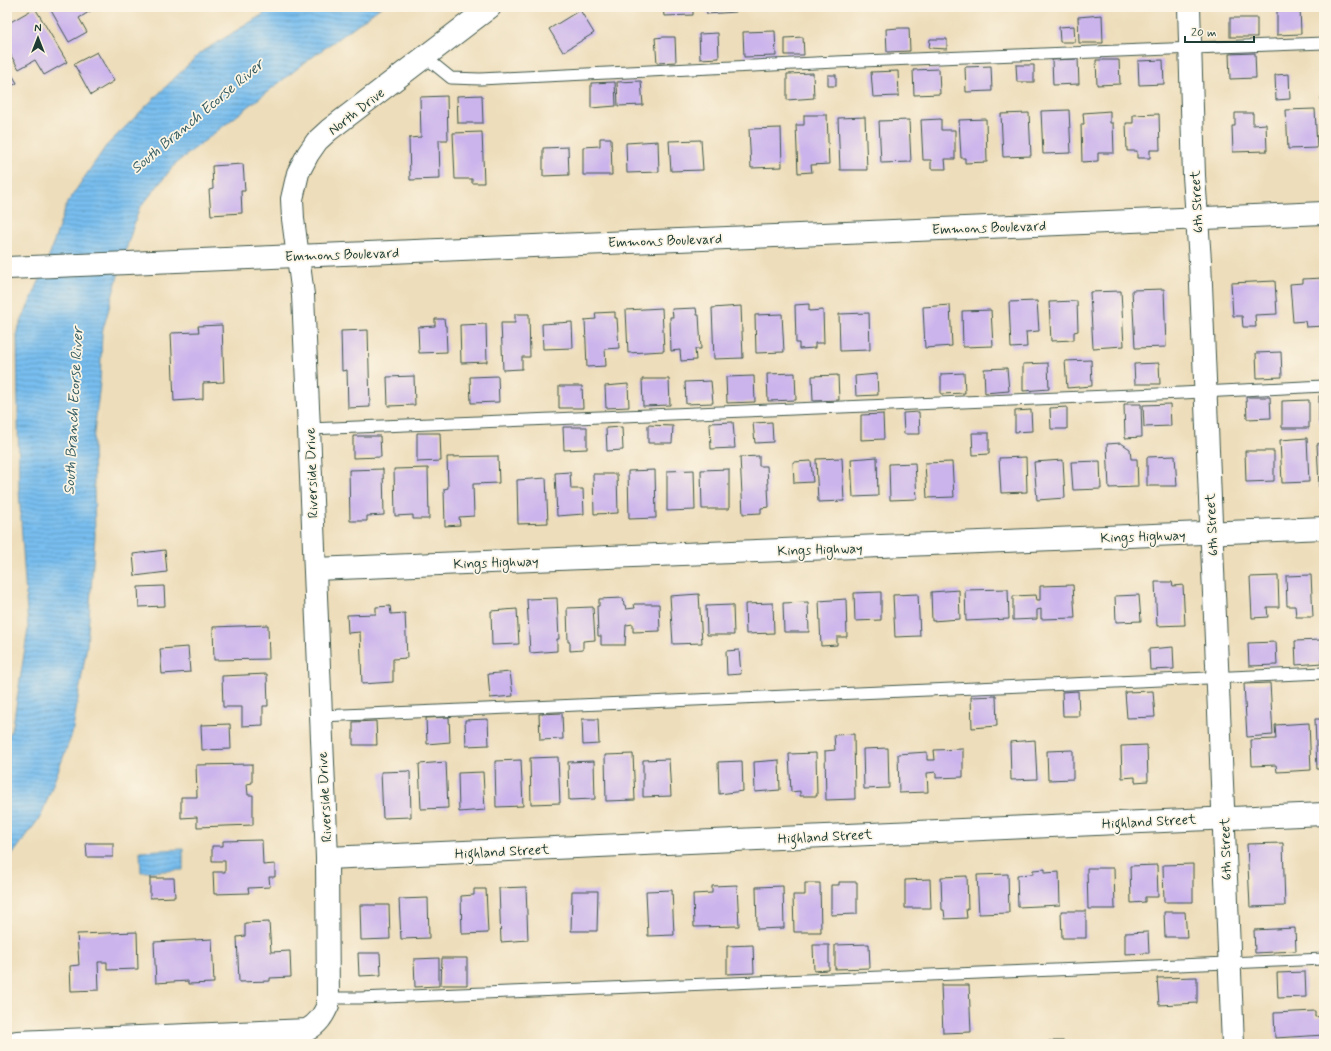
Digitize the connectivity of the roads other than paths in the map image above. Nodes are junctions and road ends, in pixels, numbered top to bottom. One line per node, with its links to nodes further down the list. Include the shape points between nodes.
1 (490, 7): 5 (street, North Drive)
2 (1189, 7): 4 (street, 6th Street)
3 (1324, 43): 4 (lane)
4 (1190, 48): 5 (lane, via 480,79 451,78); 7 (street, 6th Street)
5 (424, 57): 8 (street, North Drive, via 329,130 308,154 298,173 292,199)
6 (1324, 213): 7 (street, Emmons Boulevard)
7 (1197, 218): 8 (street, Emmons Boulevard); 11 (street, 6th Street)
8 (298, 255): 9 (street, Emmons Boulevard); 12 (street, Riverside Drive, via 303,295)
9 (7, 268)
10 (1324, 386): 11 (lane)
11 (1206, 392): 12 (lane); 14 (street, 6th Street)
12 (309, 429): 15 (street, Riverside Drive)
13 (1324, 528): 14 (street, Kings Highway)
14 (1212, 533): 15 (street, Kings Highway); 17 (street, 6th Street)
15 (315, 569): 18 (street, Riverside Drive)
16 (1324, 673): 17 (lane)
17 (1218, 677): 18 (lane); 20 (street, 6th Street)
18 (320, 716): 21 (street, Riverside Drive)
19 (1324, 814): 20 (street, Highland Street)
20 (1223, 818): 21 (street, Highland Street); 23 (street, 6th Street)
21 (327, 858): 24 (street, Riverside Drive)
22 (1324, 959): 23 (lane)
23 (1230, 963): 24 (lane); 26 (street, 6th Street)
24 (329, 998): 25 (street, Riverside Drive, via 321,1019 307,1030)
25 (7, 1044)
26 (1233, 1044)

